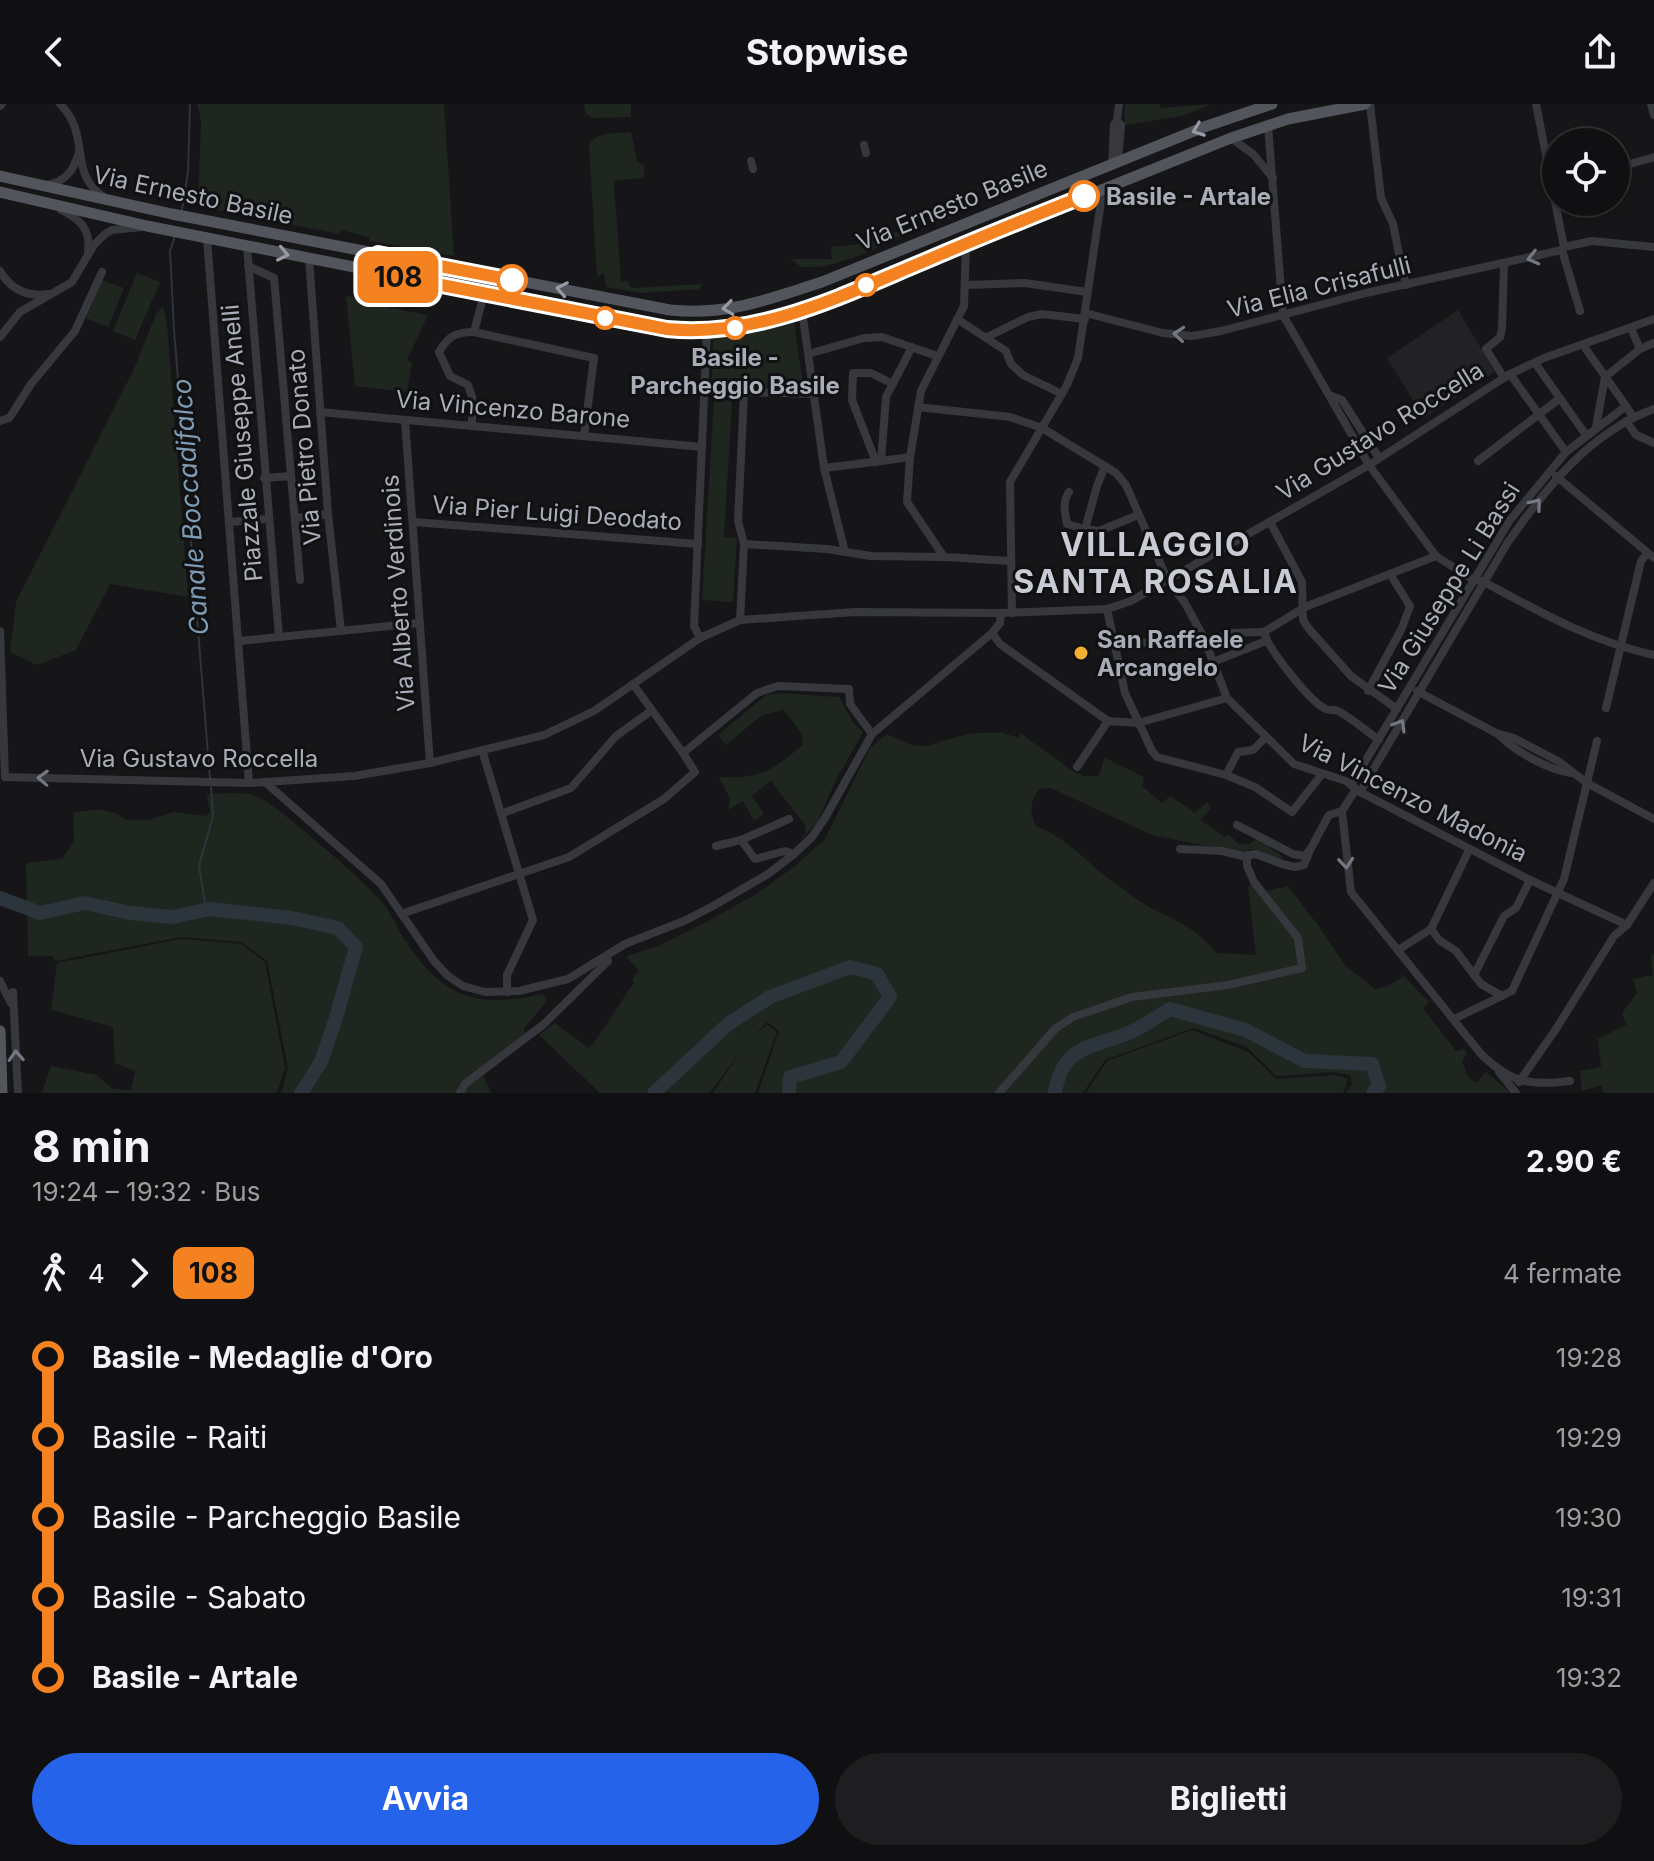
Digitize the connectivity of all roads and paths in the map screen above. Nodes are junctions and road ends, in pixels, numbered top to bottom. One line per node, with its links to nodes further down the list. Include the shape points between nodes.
1 (60, 104): 11 (street, via 75,123)
2 (1119, 104): 13 (street)
3 (1272, 104): 13 (main road, Via Ernesto Basile, one-way to 13)
4 (1367, 104): 8 (main road, Via Ernesto Basile); 41 (street, via 1381,198 1393,224)
5 (1536, 104): 9 (street)
6 (1651, 104): 7 (street)
7 (1654, 115)
8 (1268, 126): 10 (main road, Via Ernesto Basile); 16 (street)
9 (1542, 131)
10 (1231, 138): 16 (street); 19 (main road, Via Ernesto Basile)
11 (81, 148): 18 (street, via 67,176); 23 (street, via 86,180)
12 (1654, 157): 14 (street)
13 (1115, 163): 17 (main road, Via Ernesto Basile)
14 (1630, 164)
15 (2, 176): 18 (main road, Via Ernesto Basile)
16 (1273, 178): 48 (street)
17 (1066, 182): 21 (street, Via Ernesto Basile); 36 (main road, Via Ernesto Basile)
18 (39, 185): 23 (main road, Via Ernesto Basile)
19 (1103, 188): 21 (main road, Via Ernesto Basile); 44 (street)
20 (1, 192): 22 (main road, Via Ernesto Basile)
21 (1074, 200): 27 (main road, Via Ernesto Basile)
22 (39, 201): 25 (main road, Via Ernesto Basile); 33 (street, via 81,221 89,241)
23 (112, 201): 31 (main road, Via Ernesto Basile)
24 (1558, 216): 30 (street)
25 (147, 226): 26 (main road, Via Ernesto Basile); 33 (street, via 105,234)
26 (207, 238): 28 (main road, Via Ernesto Basile); 105 (street)
27 (966, 244): 40 (street); 42 (main road, Via Ernesto Basile)
28 (247, 246): 32 (main road, Via Ernesto Basile, one-way to 32); 35 (street, Piazzale Giuseppe Anelli)
29 (1654, 247): 30 (street, Via Elia Crisafulli, via 1592,241)
30 (1563, 249): 34 (street, Via Elia Crisafulli, one-way to 34); 47 (street)
31 (378, 254): 36 (main road, Via Ernesto Basile, one-way to 31, via 760,304 689,312); 39 (street)
32 (309, 259): 39 (main road, Via Ernesto Basile); 76 (street, Via Pietro Donato)
33 (85, 263): 43 (street)
34 (1504, 265): 41 (street, Via Elia Crisafulli); 64 (street, via 1502,329 1486,349)
35 (248, 266): 97 (street, via 274,278); 98 (street, Piazzale Giuseppe Anelli)
36 (855, 269): 42 (street, Via Ernesto Basile)
37 (0, 271): 43 (street, via 10,285 28,294)
38 (102, 272): 80 (street, via 75,331 9,418)
39 (375, 272): 45 (main road, Via Ernesto Basile)
40 (965, 285): 44 (street, via 1025,283); 50 (street)
41 (1406, 285): 48 (street, Via Elia Crisafulli)
42 (862, 287): 46 (main road, Via Ernesto Basile)
43 (57, 292): 55 (street, via 20,312)
44 (1087, 292): 49 (street)
45 (484, 294): 53 (main road, Via Ernesto Basile, via 667,329); 54 (street)
46 (802, 310): 53 (main road, Via Ernesto Basile, via 747,326); 61 (street)
47 (1580, 311)
48 (1283, 315): 49 (street, Via Elia Crisafulli, one-way to 49, via 1192,336); 71 (street)
49 (1085, 316): 56 (street, Via Elia Crisafulli, via 1042,314); 70 (street, via 1078,358)
50 (957, 319): 56 (street); 62 (street)
51 (1654, 319): 52 (street, Via Gustavo Roccella)
52 (1631, 328): 58 (street, Via Gustavo Roccella); 60 (street)
53 (707, 330): 67 (street)
54 (474, 332): 81 (street, via 457,332 439,352 450,376 468,385); 85 (street, via 594,358)
55 (0, 337)
56 (987, 337): 70 (street, via 1006,351 1023,375)
57 (1654, 343): 60 (street)
58 (1583, 345): 63 (street, Via Gustavo Roccella); 65 (street)
59 (912, 347): 61 (street, via 882,337 864,338); 62 (street); 66 (street)
60 (1640, 349): 65 (street)
61 (808, 354): 69 (street)
62 (937, 356): 74 (street)
63 (1535, 363): 64 (street, Via Gustavo Roccella); 72 (street)
64 (1507, 376): 77 (street); 90 (street, Via Gustavo Roccella)
65 (1605, 377): 73 (street); 82 (street)
66 (893, 384): 91 (street, via 886,397); 91 (street, via 871,373 853,373 852,400)
67 (705, 391): 68 (street); 87 (street)
68 (744, 393): 69 (street); 110 (street, via 738,521)
69 (814, 394): 95 (street)
70 (1062, 394): 83 (street)
71 (1328, 394): 90 (street, via 1342,400); 93 (street)
72 (1559, 399): 77 (street); 84 (street)
73 (1626, 406): 78 (street); 82 (street, Via Giuseppe Li Bassi)
74 (918, 407): 83 (street, Via Vincenzo Madonia, via 1010,417); 89 (street)
75 (1654, 409): 78 (street, Via Giuseppe Li Bassi)
76 (320, 412): 79 (street, Via Vincenzo Barone); 101 (street, Via Pietro Donato)
77 (1538, 415): 88 (street); 92 (street)
78 (1629, 419): 86 (street, via 1636,435); 99 (street, Via Giuseppe Li Bassi)
79 (405, 420): 81 (street, Via Vincenzo Barone); 106 (street, Via Alberto Verdinois)
80 (0, 421)
81 (472, 426): 85 (street, Via Vincenzo Barone)
82 (1596, 427): 84 (street, Via Giuseppe Li Bassi)
83 (1042, 428): 94 (street, Via Vincenzo Madonia); 115 (street, via 1010,482)
84 (1586, 435): 88 (street, Via Giuseppe Li Bassi)
85 (584, 436): 87 (street, Via Vincenzo Barone)
86 (1654, 443)
87 (702, 447): 109 (street)
88 (1566, 452): 96 (street, Via Giuseppe Li Bassi)
89 (910, 457): 91 (street); 114 (street, via 907,502)
90 (1379, 458): 93 (street, Via Gustavo Roccella)
91 (878, 461): 95 (street)
92 (1478, 461)
93 (1369, 465): 107 (street, Via Gustavo Roccella); 112 (street)
94 (1105, 466): 102 (street, Via Vincenzo Madonia, via 1126,485); 108 (street)
95 (824, 468): 111 (street)
96 (1549, 471): 99 (street); 117 (street, Via Giuseppe Li Bassi)
97 (291, 476): 98 (street); 103 (street)
98 (264, 478): 104 (street, Piazzale Giuseppe Anelli)
99 (1557, 478): 113 (street); 120 (street, Via Giuseppe Li Bassi, one-way to 99)
100 (1069, 492): 108 (street, via 1067,524)
101 (328, 514): 103 (street); 128 (street, Via Pietro Donato)
102 (1138, 515): 108 (street, via 1099,531); 119 (street, Via Vincenzo Madonia)
103 (295, 518): 118 (street)
104 (267, 519): 105 (street); 131 (street, Piazzale Giuseppe Anelli)
105 (229, 522): 134 (street)
106 (413, 522): 109 (street, Via Pier Luigi Deodato); 126 (street, Via Alberto Verdinois)
107 (1270, 522): 119 (street, Via Gustavo Roccella); 121 (street, via 1302,582)
108 (1085, 529)
109 (698, 544): 132 (street, via 694,626)
110 (744, 544): 111 (street); 125 (street)
111 (845, 552): 114 (street)
112 (1436, 556): 116 (street); 117 (street)
113 (1651, 556): 136 (street, via 1641,561)
114 (944, 557): 115 (street)
115 (1010, 561): 124 (street)
116 (1390, 574): 121 (street); 141 (street, via 1410,606)
117 (1472, 579): 120 (street); 140 (street, Via Giuseppe Li Bassi)
118 (300, 580)
119 (1168, 581): 122 (street, Via Gustavo Roccella); 133 (street, Via Vincenzo Madonia)
120 (1484, 582): 136 (street, via 1579,633); 142 (street, Via Giuseppe Li Bassi)
121 (1305, 607): 130 (street); 141 (street, via 1303,620 1315,638)
122 (1107, 609): 124 (street, Via Gustavo Roccella); 135 (street)
123 (1001, 613): 124 (street, Via Gustavo Roccella); 125 (street, Via Gustavo Roccella, via 855,612); 129 (street)
124 (1012, 613)
125 (740, 620): 132 (street, Via Gustavo Roccella)
126 (420, 623): 128 (street); 155 (street, Via Alberto Verdinois)
127 (0, 631): 160 (street, Via Gustavo Roccella, one-way to 127, via 5,777)
128 (341, 631): 131 (street)
129 (992, 633): 147 (street, via 1013,655); 149 (street)
130 (1265, 636): 133 (street, via 1232,633); 138 (street); 151 (street, via 1292,676 1321,705)
131 (279, 637): 134 (street)
132 (700, 638): 139 (street, Via Gustavo Roccella)
133 (1205, 640): 135 (street, via 1184,647 1140,642); 138 (street, Via Vincenzo Madonia)
134 (239, 641): 160 (street)
135 (1114, 646): 148 (street)
136 (1619, 648): 137 (street); 144 (street)
137 (1654, 655)
138 (1213, 662): 143 (street, Via Vincenzo Madonia)
139 (633, 684): 146 (street); 153 (street, Via Gustavo Roccella, via 594,711 544,735)
140 (1409, 686): 142 (street); 145 (street, Via Giuseppe Li Bassi)
141 (1368, 691): 145 (street)
142 (1420, 693): 161 (street, via 1558,761); 162 (street, Via Giuseppe Li Bassi, one-way to 142)
143 (1227, 698): 148 (street); 150 (street, Via Vincenzo Madonia)
144 (1606, 708)
145 (1397, 709): 151 (street, Via Giuseppe Li Bassi)
146 (651, 711): 154 (street); 164 (street, via 616,736 571,788)
147 (1108, 721): 148 (street); 156 (street)
148 (1138, 723): 158 (street, via 1157,757)
149 (872, 734): 154 (street, via 850,704 849,689 778,686 757,693); 173 (street, via 825,818)
150 (1266, 737): 157 (street, Via Vincenzo Madonia, via 1294,764); 158 (street, via 1253,750 1238,752)
151 (1379, 740): 162 (street, Via Giuseppe Li Bassi)
152 (1597, 741): 161 (street)
153 (482, 750): 155 (street, Via Gustavo Roccella); 164 (street)
154 (683, 753): 175 (street, via 695,772 664,799 569,857)
155 (430, 763): 159 (street, Via Gustavo Roccella, via 354,776)
156 (1077, 767)
157 (1322, 774): 158 (street, via 1292,812); 162 (street, Via Vincenzo Madonia)
158 (1226, 775)
159 (265, 782): 160 (street, Via Gustavo Roccella); 179 (street, via 381,884)
160 (249, 783)
161 (1587, 783): 166 (street); 178 (street)
162 (1356, 789): 163 (street, Via Giuseppe Li Bassi); 172 (street, Via Vincenzo Madonia)
163 (1342, 811): 171 (street, Via Giuseppe Li Bassi, via 1329,815); 182 (street, one-way to 182, via 1351,892)
164 (503, 813): 175 (street)
165 (789, 819): 168 (street)
166 (1654, 819)
167 (1237, 825): 171 (street, via 1293,854 1304,856)
168 (741, 840): 169 (street); 173 (street, via 755,859 785,851)
169 (716, 846)
170 (1180, 849): 174 (street)
171 (1310, 850): 174 (street, via 1304,865 1295,867)
172 (1469, 850): 176 (street, Via Vincenzo Madonia); 181 (street)
173 (794, 854): 183 (street, via 713,906)
174 (1247, 855): 198 (street, via 1254,882 1298,938 1302,968 1228,985 1132,997 1073,1017 1055,1029)
175 (519, 876): 179 (street); 187 (street, via 533,920 507,975)
176 (1530, 880): 178 (street, Via Vincenzo Madonia); 184 (street, via 1516,908 1504,916)
177 (1654, 883): 180 (street)
178 (1558, 893): 180 (street, Via Vincenzo Madonia); 188 (street, via 1512,991)
179 (401, 914): 187 (street, via 448,976 485,992)
180 (1627, 925): 194 (street, via 1614,936)
181 (1431, 929): 182 (street); 184 (street)
182 (1398, 950): 190 (street)
183 (606, 957): 187 (street, via 568,979); 197 (street, via 584,987)
184 (1474, 975): 188 (street)
185 (0, 981): 189 (street)
186 (13, 992): 189 (street)
187 (507, 992)
188 (1502, 996): 190 (street)
189 (14, 1019): 196 (street, one-way to 189)
190 (1454, 1019): 192 (street)
191 (0, 1031): 195 (main road)
192 (1496, 1069): 194 (street); 199 (street)
193 (1570, 1081): 194 (street)
194 (1519, 1082)
195 (2, 1093)
196 (18, 1093)
197 (460, 1093)
198 (999, 1093)
199 (1516, 1093)

